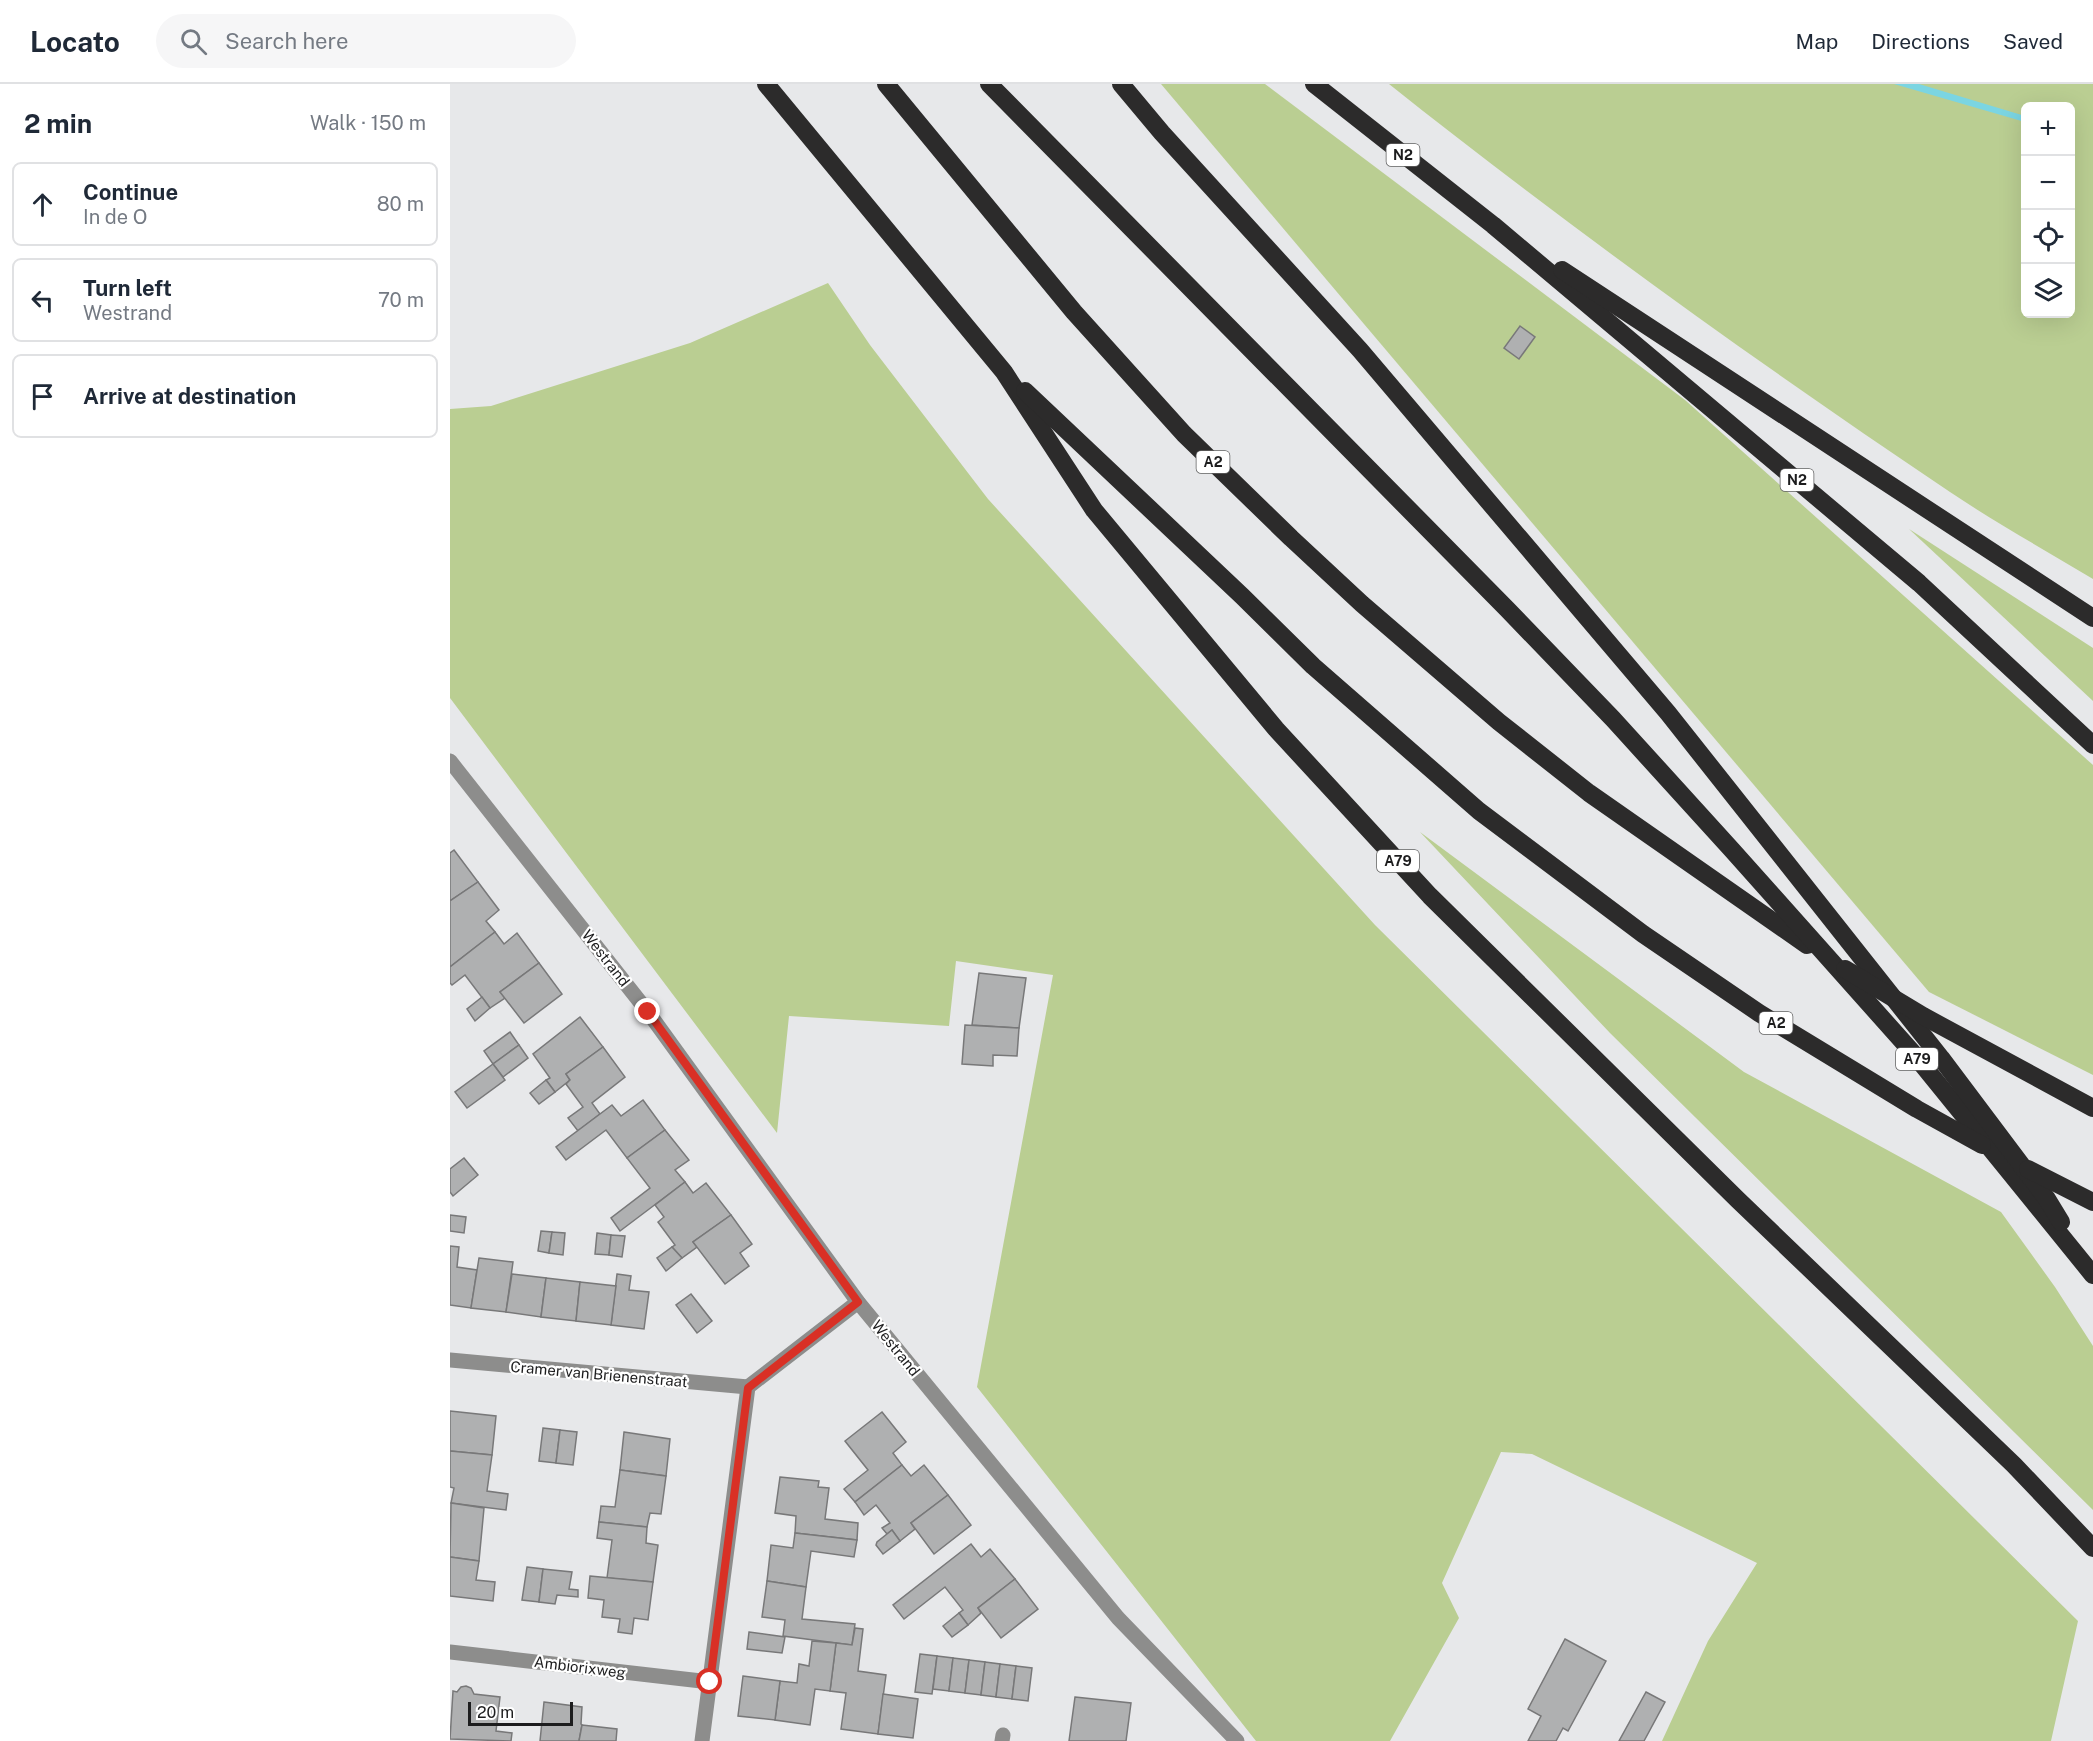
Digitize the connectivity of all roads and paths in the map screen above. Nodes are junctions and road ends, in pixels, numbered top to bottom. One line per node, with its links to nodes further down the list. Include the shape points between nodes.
1 (766, 84): 7 (highway, A2)
2 (886, 84): 11 (highway, A2, via 1074,312 1184,434 1362,603 1499,722 1588,792 1831,961 1923,1017)
3 (989, 84): 13 (highway, A79, via 1613,719 1913,1053)
4 (1121, 84): 13 (highway, A79, via 1360,350 1668,713 1948,1068 2047,1199)
5 (1314, 84): 6 (highway, N2)
6 (1493, 225): 8 (highway, N2); 9 (highway, N2, via 1919,583)
7 (1004, 372): 12 (highway, A2, via 1313,666 1479,811 1643,934 1760,1013 1917,1109); 17 (highway, A79, via 1094,510 1276,729 1422,888 2014,1465)
8 (2093, 618)
9 (2093, 745)
10 (450, 761): 14 (street, Westrand, via 648,1012)
11 (2093, 1108)
12 (2093, 1202)
13 (2093, 1275)
14 (858, 1302): 16 (street); 21 (street, Westrand, via 1118,1618)
15 (450, 1360): 16 (street, Cramer van Brienenstraat)
16 (748, 1388): 19 (street)
17 (2093, 1548)
18 (450, 1652): 19 (street, Ambiorixweg)
19 (710, 1682): 20 (street)
20 (702, 1741)
21 (1237, 1741)

